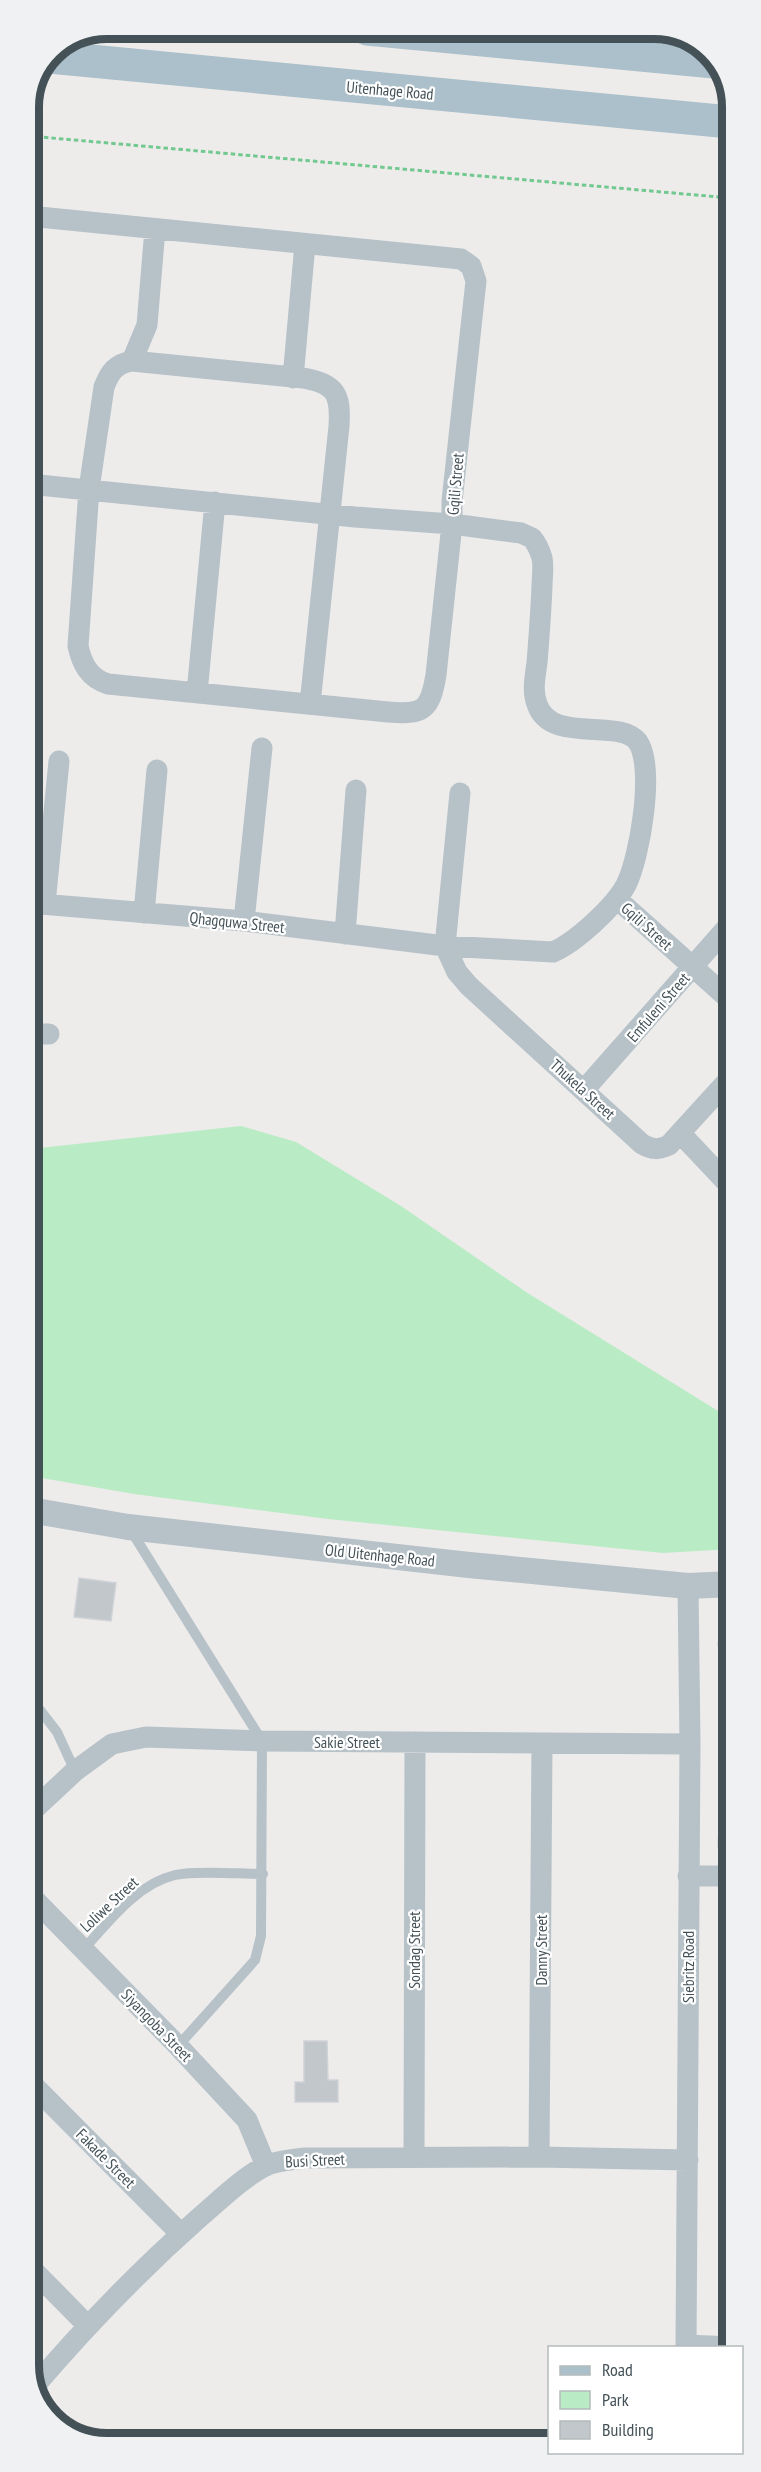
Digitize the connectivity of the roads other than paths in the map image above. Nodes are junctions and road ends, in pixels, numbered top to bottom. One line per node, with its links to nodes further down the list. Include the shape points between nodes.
1 (472, 39): 3 (main road)
2 (60, 58): 4 (main road, Uitenhage Road)
3 (704, 61)
4 (722, 121)
5 (39, 217): 6 (street, Gqili Street)
6 (155, 229): 7 (street, Gqili Street); 8 (street, via 147,325)
7 (305, 243): 9 (street); 14 (street, Gqili Street, via 461,259 471,266 476,281)
8 (132, 361): 9 (street); 11 (street, via 119,364 110,372 104,387)
9 (293, 378): 13 (street, via 321,382 337,395 340,407)
10 (39, 485): 11 (street)
11 (89, 489): 12 (street); 15 (street, via 78,646 81,660 93,676 108,684)
12 (215, 502): 13 (street); 15 (street)
13 (331, 514): 14 (street); 16 (street)
14 (452, 524): 16 (street, via 433,695 424,708 412,714); 23 (street, Gqili Street, via 521,533 532,538 543,561 534,693 538,707 546,718 560,726 626,733 636,740 644,755 643,820 633,868)
15 (197, 693): 16 (street)
16 (310, 704)
17 (262, 748): 26 (street)
18 (58, 761): 22 (street)
19 (157, 770): 25 (street)
20 (356, 790): 27 (street)
21 (460, 793): 29 (street)
22 (39, 889)
23 (617, 899): 29 (street, Gqili Street, via 565,946 553,952); 30 (street, Gqili Street)
24 (39, 903): 25 (street, Qhagquwa Street)
25 (144, 913): 26 (street, Qhagquwa Street)
26 (244, 921): 27 (street, Qhagquwa Street)
27 (345, 934): 29 (street, Qhagquwa Street)
28 (722, 934): 30 (street, Emfuleni Street)
29 (445, 946): 33 (street, Thukela Street, via 457,972 469,986)
30 (693, 967): 31 (street, Gqili Street); 33 (street, Emfuleni Street)
31 (722, 993)
32 (722, 1087): 34 (street, Thukela Street)
33 (585, 1090): 34 (street, Thukela Street, via 652,1149 669,1145)
34 (681, 1134): 35 (street)
35 (722, 1177)
36 (39, 1512): 37 (street, Old Uitenhage Road)
37 (128, 1527): 39 (street, Old Uitenhage Road); 41 (lane)
38 (722, 1584): 39 (street, Old Uitenhage Road)
39 (688, 1586): 44 (street, Siebritz Road)
40 (39, 1709): 45 (lane, via 57,1732)
41 (262, 1741): 42 (street, Sakie Street); 45 (street, Sakie Street, via 146,1737 112,1744); 47 (lane)
42 (415, 1742): 43 (street, Sakie Street); 54 (street, Sondag Street)
43 (542, 1743): 44 (street, Sakie Street); 55 (street, Danny Street)
44 (690, 1744): 48 (street, Siebritz Road)
45 (75, 1771): 46 (street, Sakie Street)
46 (39, 1805)
47 (263, 1874): 51 (lane, Loliwe Street, via 177,1875 157,1881 136,1896); 52 (lane, via 261,1936 255,1959)
48 (688, 1876): 49 (street); 56 (street, Siebritz Road)
49 (722, 1876)
50 (39, 1904): 51 (street, Siyangoba Street)
51 (84, 1949): 52 (street, Siyangoba Street)
52 (178, 2046): 57 (street, Siyangoba Street, via 247,2120)
53 (39, 2091): 58 (street, Fakade Street)
54 (414, 2157): 55 (street, Busi Street); 57 (street, Busi Street, via 306,2158)
55 (539, 2157): 56 (street, Busi Street)
56 (688, 2160): 61 (street, Siebritz Road)
57 (266, 2166): 58 (street, Busi Street, via 232,2189)
58 (181, 2234): 60 (street, Busi Street)
59 (39, 2276): 60 (street)
60 (87, 2325): 62 (street, Busi Street)
61 (686, 2346)
62 (41, 2379)

